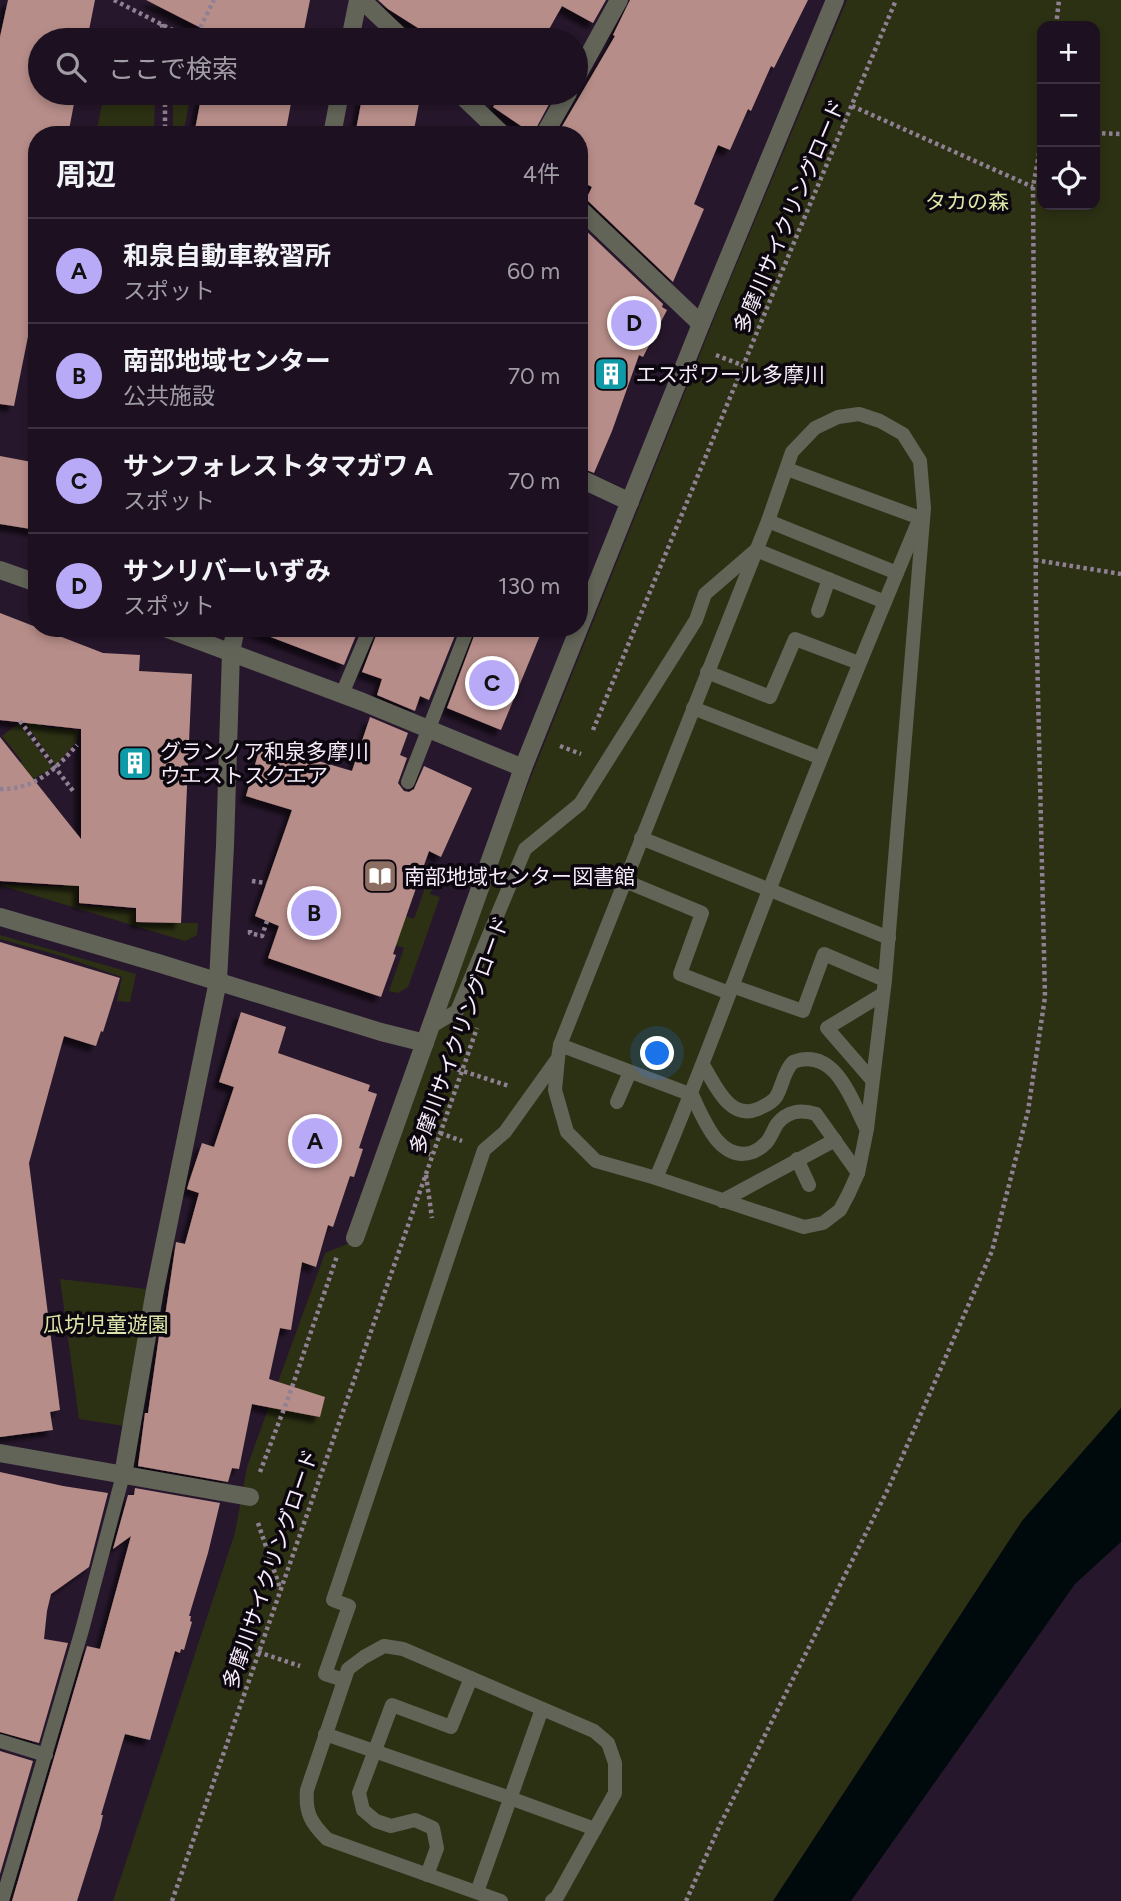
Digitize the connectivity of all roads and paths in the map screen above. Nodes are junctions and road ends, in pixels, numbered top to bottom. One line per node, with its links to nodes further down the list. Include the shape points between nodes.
1 (114, 0): 9 (path)
2 (214, 0): 12 (path)
3 (360, 0): 13 (street); 14 (street)
4 (619, 0): 15 (street)
5 (835, 0): 30 (street)
6 (896, 0): 20 (path, 多摩川サイクリングロード)
7 (1059, 0): 8 (path)
8 (1057, 21)
9 (162, 24): 10 (path); 11 (path)
10 (162, 28)
11 (170, 28)
12 (199, 28)
13 (353, 28)
14 (391, 28)
15 (588, 56)
16 (165, 105): 21 (path)
17 (337, 105): 22 (street)
18 (472, 105): 23 (street)
19 (561, 105): 24 (street)
20 (852, 106): 28 (path); 58 (path, 多摩川サイクリングロード)
21 (164, 126)
22 (333, 126)
23 (494, 126)
24 (549, 126)
25 (1100, 133): 26 (path)
26 (1121, 134)
27 (1040, 147): 28 (path)
28 (1033, 187): 37 (path)
29 (588, 217): 30 (street)
30 (701, 324): 33 (street)
31 (787, 470): 34 (lane); 34 (lane, via 792,452 815,428 838,417 859,414 903,434 919,461); 35 (lane)
32 (588, 482): 33 (street)
33 (630, 502): 44 (street)
34 (922, 513): 39 (lane); 74 (lane)
35 (768, 521): 36 (lane); 39 (lane)
36 (756, 550): 41 (lane); 53 (lane); 79 (lane, via 705,594 696,620 580,804 525,849 457,1011)
37 (1035, 560): 40 (path); 119 (path, via 1045,997 1022,1136 992,1251 888,1487)
38 (0, 570): 42 (street)
39 (897, 573): 43 (lane)
40 (1121, 574)
41 (829, 579): 43 (lane); 45 (lane)
42 (28, 580)
43 (885, 602): 52 (lane)
44 (588, 606)
45 (818, 611)
46 (190, 637): 51 (street)
47 (234, 637): 51 (street)
48 (366, 637): 54 (lane)
49 (464, 637): 57 (lane)
50 (576, 637): 63 (street)
51 (231, 652): 54 (street); 75 (street)
52 (859, 663): 53 (lane, via 795,639 770,697); 61 (lane)
53 (707, 672): 55 (lane)
54 (342, 694): 57 (street)
55 (693, 708): 61 (lane); 68 (lane)
56 (20, 721): 64 (path)
57 (429, 728): 63 (street); 65 (lane)
58 (592, 734)
59 (587, 744): 62 (path)
60 (77, 745): 64 (path)
61 (821, 758): 70 (lane)
62 (578, 766)
63 (523, 768): 79 (street)
64 (55, 769): 66 (path, via 30,783); 67 (path)
65 (408, 782)
66 (0, 789)
67 (73, 791)
68 (641, 838): 69 (lane); 70 (lane)
69 (625, 881): 77 (lane, via 702,913 680,974); 81 (lane)
70 (769, 889): 74 (lane); 77 (lane)
71 (0, 917): 75 (street)
72 (249, 920): 73 (path, via 250,933 262,936)
73 (267, 921)
74 (889, 938): 76 (lane)
75 (218, 981): 80 (street); 99 (street, via 155,1290)
76 (884, 987): 77 (lane, via 824,954 803,1011); 85 (lane); 85 (lane, via 827,1027)
77 (731, 990): 82 (lane)
78 (479, 1022): 83 (path, 多摩川サイクリングロード)
79 (432, 1026): 80 (street)
80 (425, 1043): 96 (street)
81 (559, 1052): 84 (lane); 93 (lane, via 555,1090 566,1132 596,1161); 105 (lane, via 505,1132 484,1150 333,1600 349,1606 325,1674)
82 (703, 1065): 87 (lane); 89 (lane, via 726,1102 736,1110 752,1111 775,1098 793,1062 819,1060 836,1072)
83 (462, 1071): 86 (path); 101 (path, 多摩川サイクリングロード)
84 (630, 1072): 87 (lane); 88 (lane)
85 (872, 1080): 89 (lane)
86 (510, 1086)
87 (692, 1095): 90 (lane, via 712,1135 736,1154 758,1150 790,1113 816,1114); 93 (lane)
88 (617, 1102)
89 (867, 1129): 92 (lane)
90 (835, 1140): 91 (lane); 92 (lane)
91 (797, 1159): 94 (lane); 95 (lane)
92 (858, 1173): 95 (lane, via 840,1210 823,1223 804,1227)
93 (656, 1178): 95 (lane)
94 (809, 1185)
95 (722, 1200)
96 (355, 1238)
97 (338, 1255): 100 (path)
98 (0, 1453): 99 (street)
99 (123, 1475): 100 (street); 110 (lane)
100 (250, 1497): 101 (path)
101 (280, 1588): 102 (path, 多摩川サイクリングロード)
102 (258, 1652): 103 (path); 116 (path, 多摩川サイクリングロード)
103 (303, 1667)
104 (471, 1678): 105 (lane, via 384,1646 348,1669); 106 (lane); 109 (lane, via 451,1727 392,1705)
105 (344, 1680): 107 (lane)
106 (542, 1709): 111 (lane); 112 (lane, via 594,1731 608,1743 615,1763 615,1793)
107 (326, 1734): 109 (lane); 113 (lane, via 307,1790 306,1806 314,1827 327,1839)
108 (0, 1741): 110 (lane)
109 (374, 1751): 111 (lane); 113 (lane, via 359,1793 363,1810 391,1826 415,1820 433,1828 437,1848)
110 (46, 1755): 115 (lane)
111 (510, 1798): 112 (lane); 114 (lane)
112 (595, 1829): 118 (lane)
113 (427, 1875): 114 (lane)
114 (477, 1892): 117 (lane)
115 (2, 1901)
116 (172, 1901)
117 (501, 1901)
118 (552, 1901)
119 (686, 1901)

